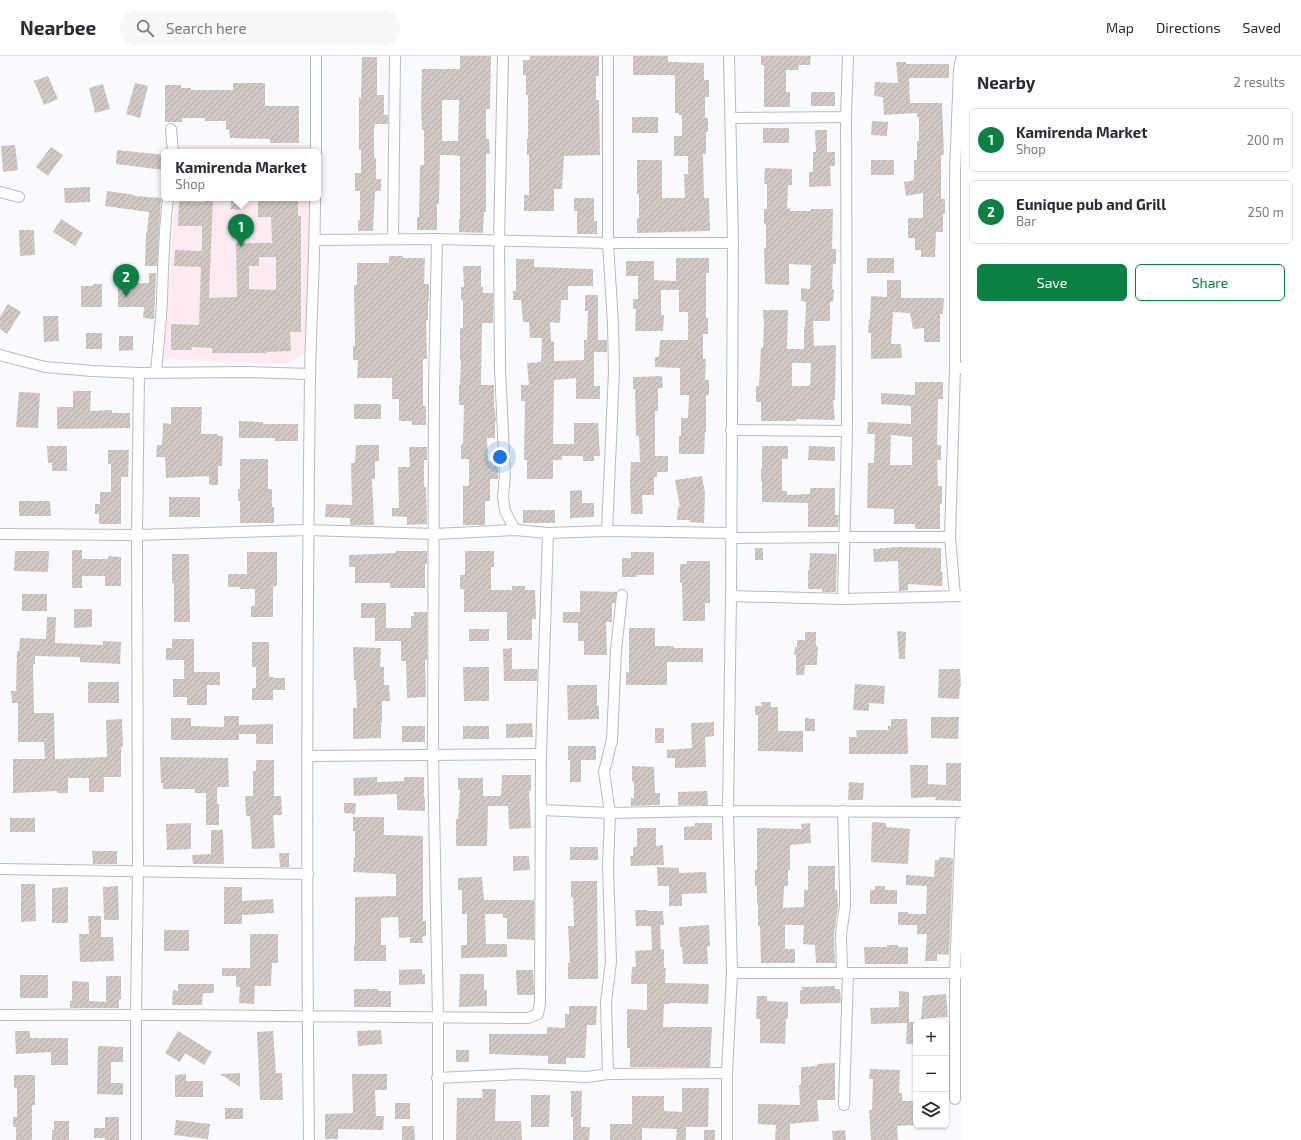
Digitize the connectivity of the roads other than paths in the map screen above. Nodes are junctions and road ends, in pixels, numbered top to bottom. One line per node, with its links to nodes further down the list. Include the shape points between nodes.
1 (316, 56): 12 (street)
2 (395, 56): 18 (street)
3 (503, 56): 21 (street)
4 (608, 56): 22 (street)
5 (729, 56): 9 (street)
6 (848, 56): 8 (street)
7 (961, 59): 13 (street, via 958,70)
8 (846, 117): 9 (street); 30 (street)
9 (730, 118): 23 (street)
10 (172, 129): 11 (street)
11 (173, 149)
12 (316, 149)
13 (958, 173): 25 (street)
14 (0, 192): 15 (street)
15 (19, 197)
16 (168, 201): 26 (street)
17 (315, 201): 20 (street)
18 (394, 239): 19 (street); 20 (street)
19 (437, 239): 21 (street); 36 (street)
20 (315, 240): 28 (street)
21 (499, 240): 22 (street); 32 (street, via 504,497 505,511)
22 (608, 243): 23 (street); 33 (street, via 614,371)
23 (732, 243): 29 (street)
24 (0, 355): 27 (street, via 45,367)
25 (958, 368): 40 (street)
26 (156, 372): 27 (street); 28 (street)
27 (139, 373): 37 (street)
28 (310, 374): 31 (street)
29 (731, 430): 30 (street); 38 (street)
30 (847, 431): 39 (street)
31 (308, 530): 36 (street); 37 (street); 47 (street)
32 (515, 530): 34 (street); 36 (street)
33 (606, 531): 34 (street); 38 (street)
34 (548, 533): 45 (street)
35 (0, 534): 37 (street)
36 (435, 534): 46 (street)
37 (137, 535): 55 (street)
38 (730, 535): 39 (street); 42 (street)
39 (845, 537): 40 (street); 44 (street)
40 (950, 537): 43 (street)
41 (622, 595): 52 (street, via 616,650 612,734 604,772)
42 (731, 596): 44 (street); 50 (street)
43 (958, 596): 44 (street)
44 (843, 599)
45 (541, 754): 46 (street); 48 (street)
46 (433, 755): 47 (street); 63 (street)
47 (307, 756): 56 (street)
48 (541, 810): 52 (street); 63 (street, via 538,1014 528,1018)
49 (843, 811): 50 (street); 51 (street); 57 (street, via 845,906 840,934)
50 (728, 812): 52 (street); 58 (street)
51 (961, 812)
52 (610, 813): 65 (street, via 608,867 611,962 606,1002)
53 (961, 823): 59 (street)
54 (0, 869): 55 (street)
55 (138, 870): 56 (street); 60 (street)
56 (308, 874): 62 (street)
57 (845, 972): 58 (street); 59 (street); 68 (street)
58 (732, 973): 64 (street)
59 (958, 973): 67 (street)
60 (136, 1014): 61 (street); 62 (street); 69 (street)
61 (0, 1015)
62 (308, 1017): 63 (street); 70 (street)
63 (438, 1018): 66 (street)
64 (727, 1073): 65 (street); 72 (street)
65 (608, 1074): 66 (street, via 587,1077 518,1074)
66 (437, 1078): 71 (street)
67 (955, 1099)
68 (844, 1105)
69 (136, 1140)
70 (309, 1140)
71 (438, 1140)
72 (727, 1140)

